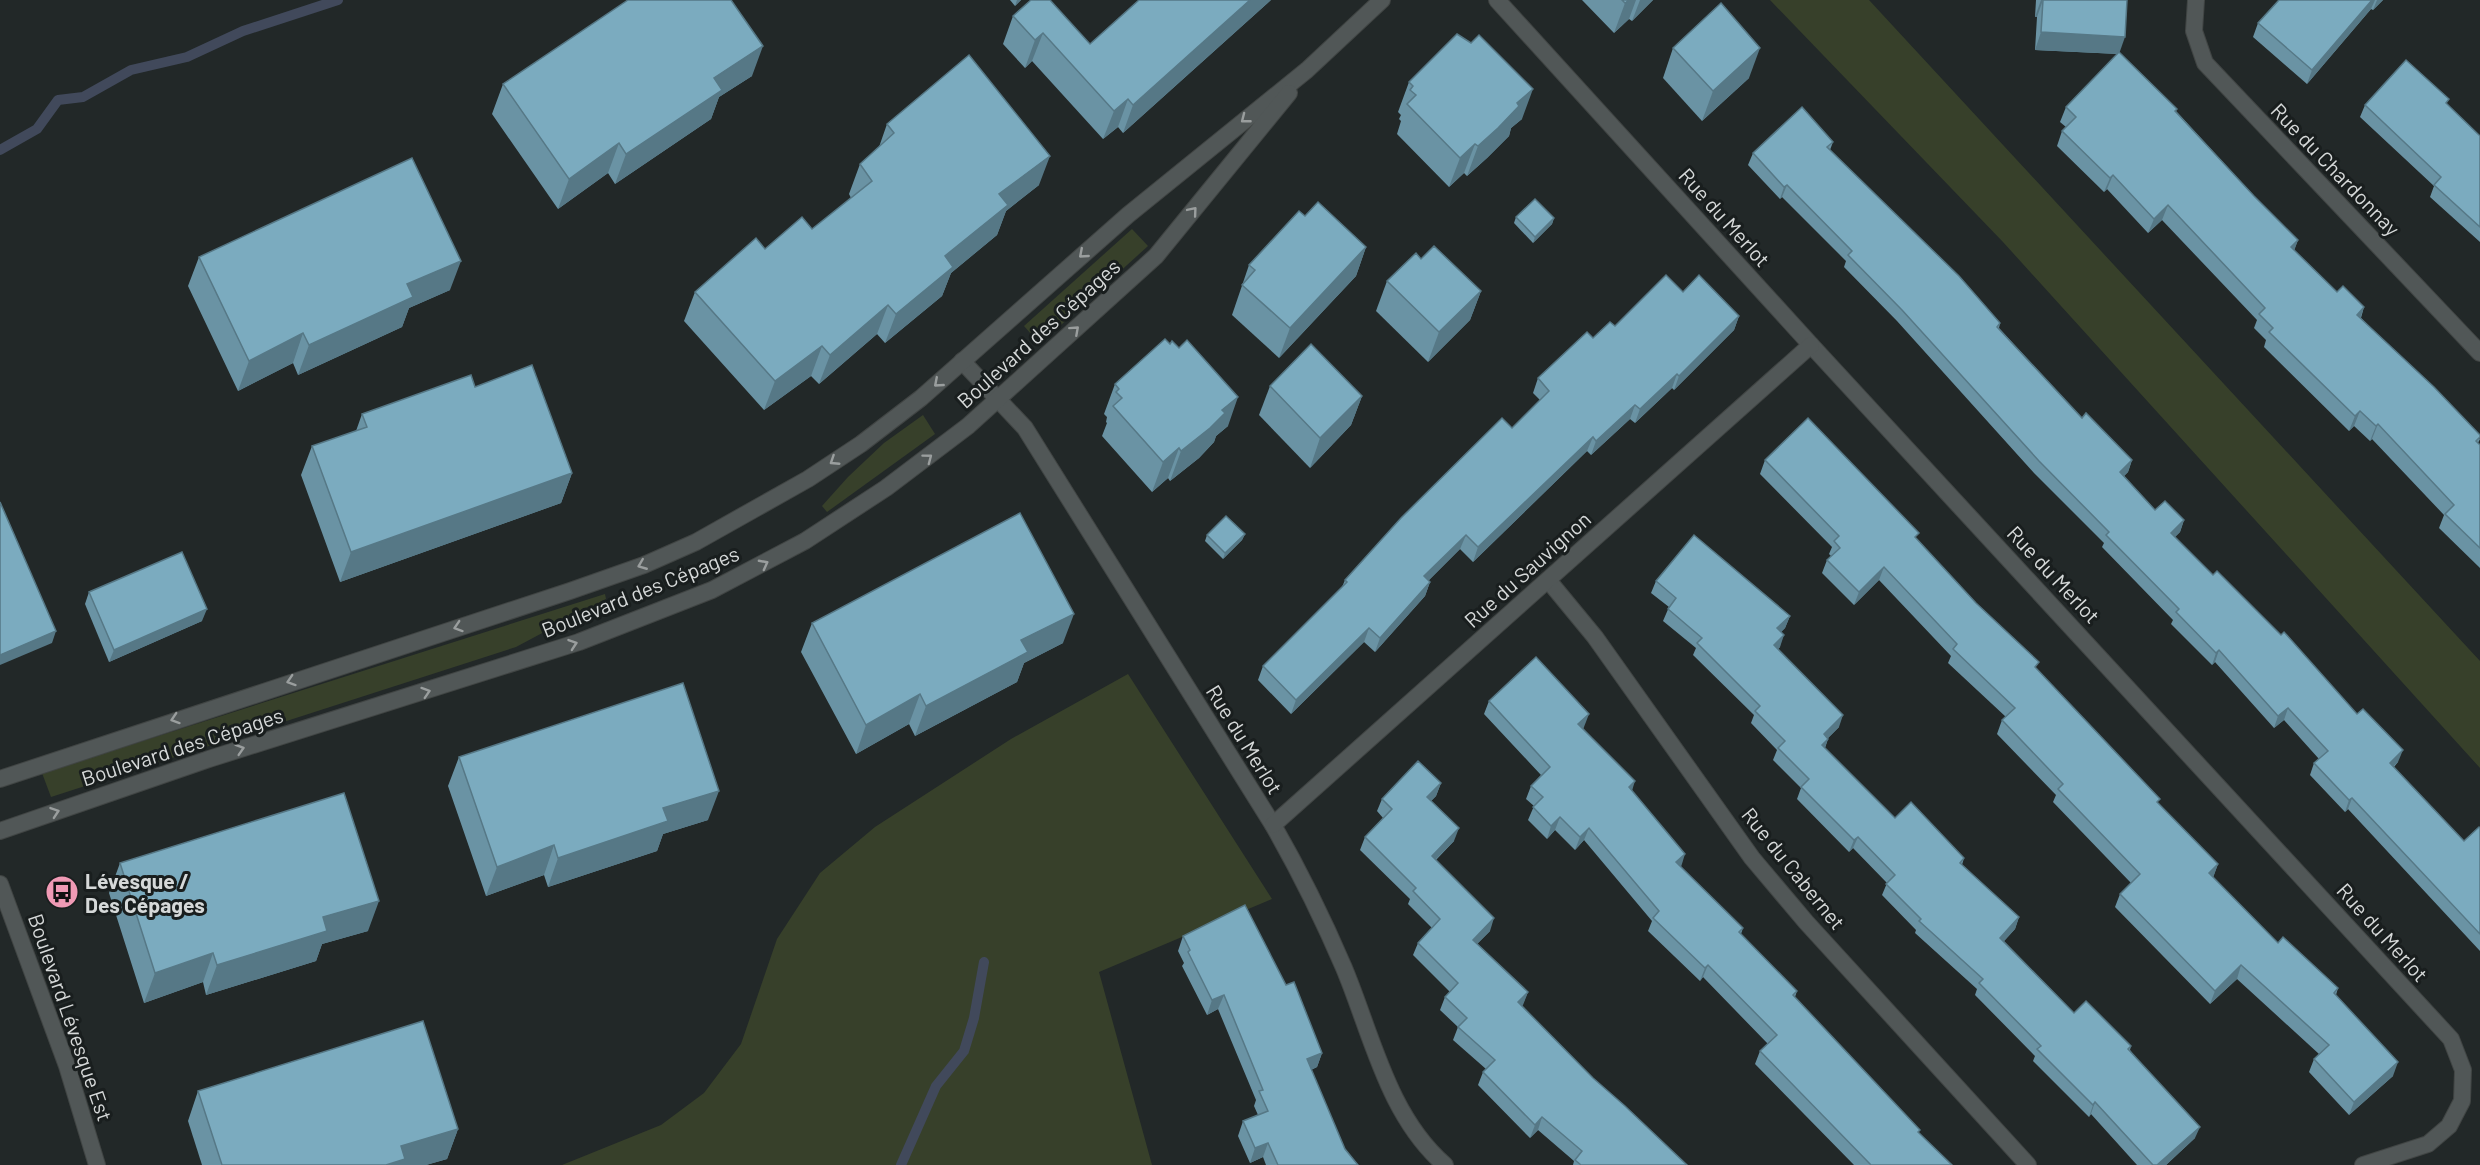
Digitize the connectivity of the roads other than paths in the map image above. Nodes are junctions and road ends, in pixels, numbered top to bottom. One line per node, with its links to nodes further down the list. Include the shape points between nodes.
1 (1382, 0): 4 (street, Boulevard des Cépages)
2 (1497, 0): 5 (street, Rue du Merlot)
3 (2196, 0): 6 (street, Rue du Chardonnay, via 2194,31 2205,63)
4 (1307, 70): 7 (street, Boulevard des Cépages, one-way to 7, via 1128,215); 8 (street, Boulevard des Cépages, one-way to 4, via 1156,256)
5 (1811, 345): 9 (street, Rue du Sauvignon); 17 (street, Rue du Merlot, via 2451,1039 2463,1070 2462,1101 2449,1126 2428,1144)
6 (2480, 353)
7 (962, 361): 8 (street, Rue du Merlot); 10 (street, Boulevard des Cépages, one-way to 10, via 861,444 808,479 696,542 644,565)
8 (999, 400): 11 (street, Rue du Merlot, via 1025,428); 12 (street, Boulevard des Cépages, one-way to 8, via 209,759 579,642 712,590 838,520 916,467)
9 (1548, 580): 11 (street, Rue du Sauvignon); 16 (street, Rue du Cabernet, via 1595,637 1752,858)
10 (0, 778)
11 (1273, 825): 15 (street, Rue du Merlot, via 1344,969 1392,1092 1414,1133)
12 (0, 831)
13 (0, 884): 14 (street, Boulevard Lévesque Est, via 63,1055)
14 (97, 1165)
15 (1445, 1165)
16 (2028, 1165)
17 (2363, 1165)

